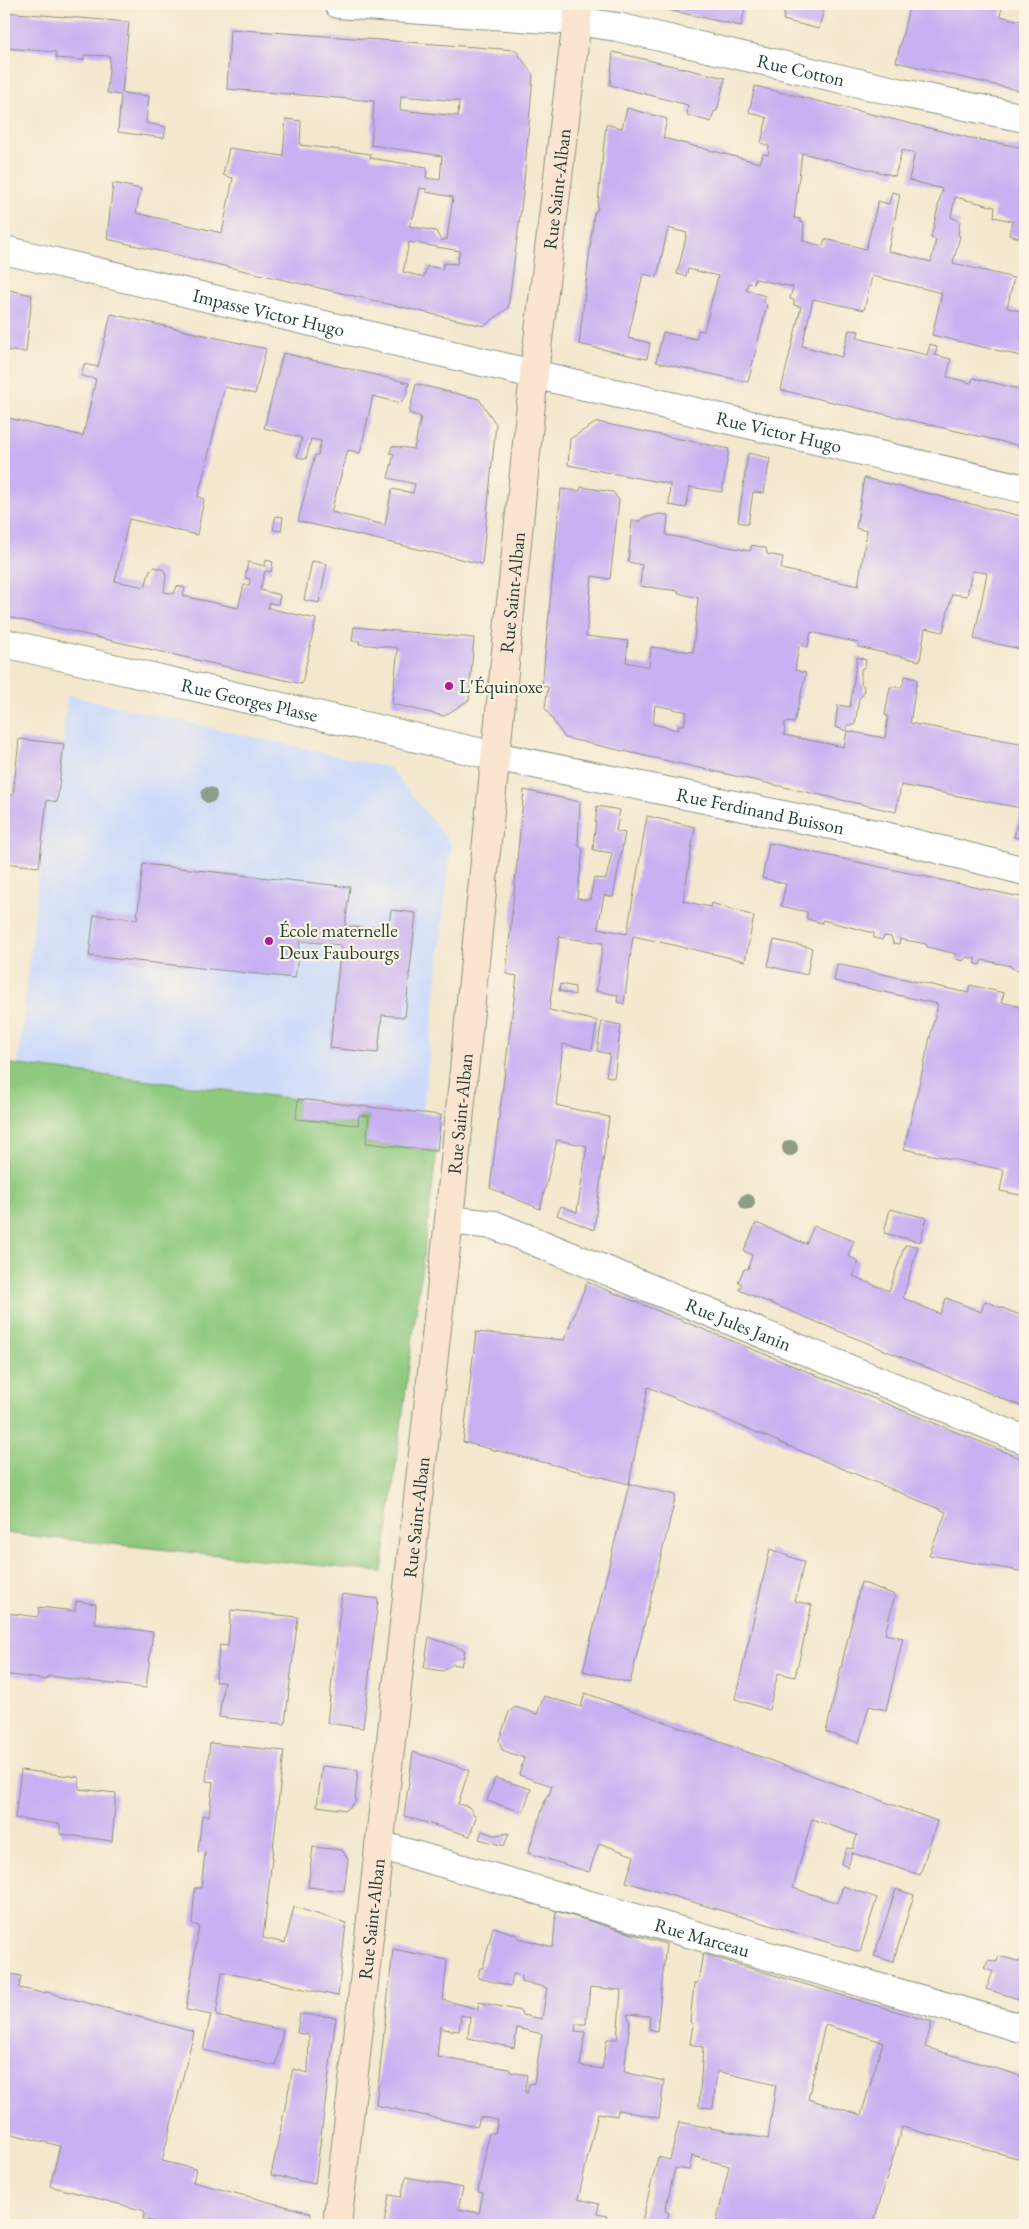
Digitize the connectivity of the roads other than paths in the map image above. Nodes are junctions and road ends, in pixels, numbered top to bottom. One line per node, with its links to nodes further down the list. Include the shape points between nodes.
1 (338, 4): 2 (street, Rue Cotton)
2 (578, 12): 3 (street, Rue Cotton, via 617,27); 5 (street, Rue Saint-Alban)
3 (1025, 118)
4 (4, 250): 5 (street, Impasse Victor Hugo)
5 (534, 373): 6 (street, Rue Victor Hugo); 8 (street, Rue Saint-Alban)
6 (1025, 489)
7 (4, 643): 8 (street, Rue Georges Plasse)
8 (495, 756): 9 (street, Rue Ferdinand Buisson, via 886,836); 10 (street, Rue Saint-Alban)
9 (1025, 871)
10 (449, 1220): 11 (street, Rue Jules Janin, via 494,1225); 12 (street, Rue Saint-Alban)
11 (1025, 1440)
12 (380, 1845): 13 (street, Rue Marceau); 14 (street, Rue Saint-Alban)
13 (1025, 2029)
14 (337, 2225)

